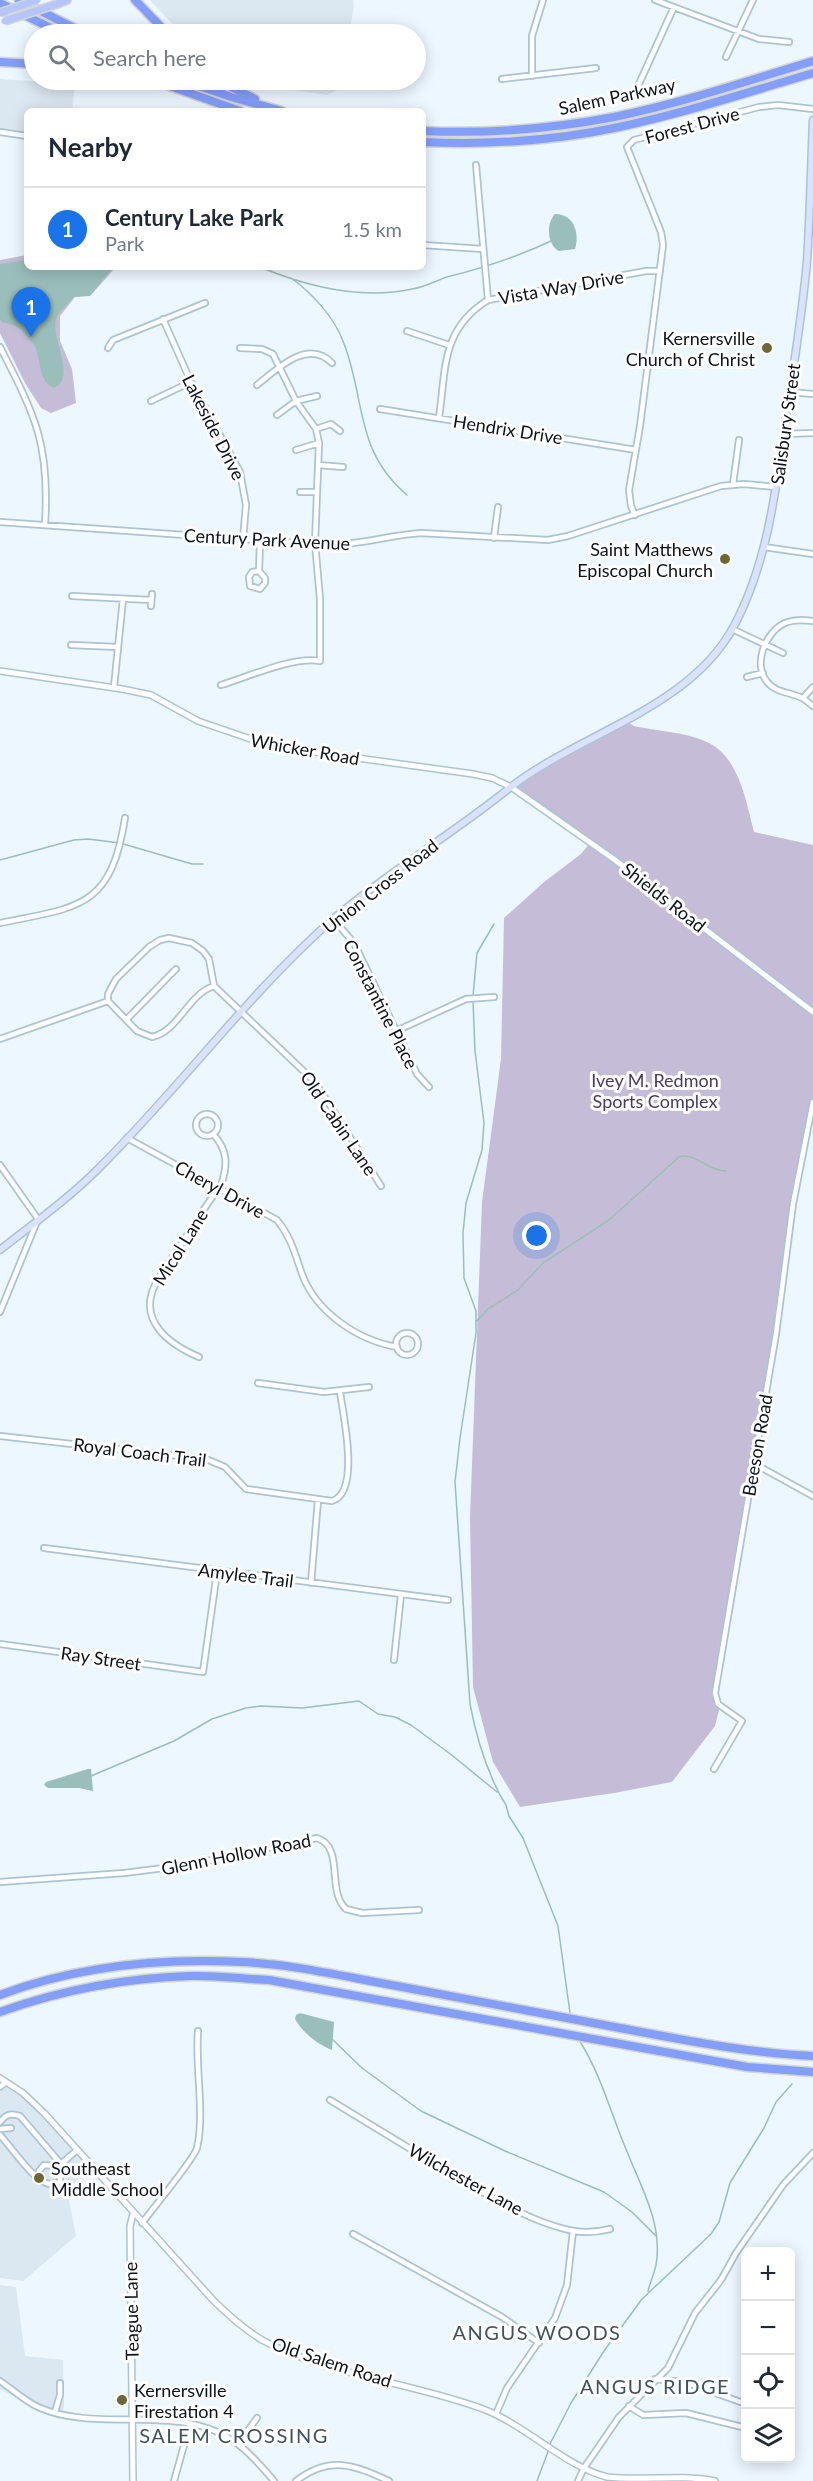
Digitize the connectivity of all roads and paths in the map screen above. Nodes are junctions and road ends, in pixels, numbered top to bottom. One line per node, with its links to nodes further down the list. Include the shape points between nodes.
1 (19, 0): 13 (highway)
2 (37, 0): 10 (main road, bridge)
3 (67, 0): 11 (main road, bridge)
4 (543, 0): 23 (street, via 532,36)
5 (655, 0): 9 (street)
6 (753, 0): 15 (street)
7 (137, 1): 14 (highway)
8 (0, 3): 12 (highway)
9 (674, 8): 15 (street); 25 (street)
10 (0, 13)
11 (3, 22)
12 (43, 24)
13 (66, 24)
14 (159, 24)
15 (738, 32): 16 (street, via 769,42); 17 (street)
16 (789, 42)
17 (726, 57)
18 (0, 62): 20 (highway)
19 (813, 62): 35 (highway, Salem Parkway, via 592,121 495,132)
20 (24, 63)
21 (596, 68): 23 (street)
22 (813, 73): 38 (highway, Salem Parkway, via 666,116 594,132 496,142)
23 (532, 75): 24 (street)
24 (502, 79)
25 (638, 86)
26 (178, 90): 29 (highway)
27 (211, 90): 31 (highway)
28 (234, 90): 32 (highway)
29 (182, 91): 30 (highway)
30 (231, 108)
31 (271, 108)
32 (281, 108)
33 (813, 109): 44 (street, Forest Drive, via 759,107 630,143 628,154 661,232)
34 (813, 120): 40 (main road, Salisbury Street)
35 (426, 131)
36 (0, 132): 37 (street)
37 (24, 136)
38 (426, 142)
39 (476, 165): 42 (street)
40 (812, 182): 43 (main road, Salisbury Street)
41 (426, 245): 42 (street)
42 (483, 249): 45 (street)
43 (810, 261): 57 (main road, Salisbury Street)
44 (660, 270): 45 (street, Vista Way Drive); 72 (street, Forest Drive)
45 (488, 300): 49 (street, Vista Way Drive, via 466,317)
46 (205, 303): 47 (street)
47 (163, 319): 51 (street, via 113,340); 55 (street, Lakeside Drive)
48 (407, 331): 49 (street)
49 (449, 345): 64 (street, Vista Way Drive)
50 (0, 347): 82 (street, via 39,430 47,475)
51 (108, 348)
52 (240, 348): 54 (street, via 266,350)
53 (332, 363): 54 (street, via 322,356 308,354 297,355)
54 (280, 366): 56 (street); 61 (street)
55 (191, 382): 60 (street); 84 (street, Lakeside Drive, via 240,472 246,505)
56 (257, 385)
57 (790, 392): 58 (street); 68 (main road, Salisbury Street)
58 (813, 394)
59 (317, 396): 61 (street)
60 (151, 401)
61 (296, 402): 63 (street); 65 (street)
62 (380, 409): 64 (street, Hendrix Drive)
63 (277, 415)
64 (439, 418): 72 (street, Hendrix Drive)
65 (316, 429): 66 (street, via 331,424); 70 (street)
66 (340, 431)
67 (813, 433): 68 (street)
68 (784, 434): 76 (main road, Salisbury Street)
69 (738, 440): 75 (street)
70 (319, 443): 71 (street); 73 (street)
71 (296, 450)
72 (636, 450): 80 (street, Forest Drive, via 629,497)
73 (318, 465): 74 (street); 78 (street)
74 (344, 467)
75 (733, 484): 76 (street, Century Park Avenue); 80 (street, Century Park Avenue)
76 (776, 488): 87 (main road, Salisbury Street)
77 (300, 492): 78 (street)
78 (317, 492): 86 (street)
79 (498, 507): 83 (street)
80 (635, 515): 83 (street, Century Park Avenue, via 548,540)
81 (0, 522): 82 (street, Century Park Avenue)
82 (45, 525): 84 (street, Century Park Avenue)
83 (494, 538): 86 (street, Century Park Avenue, via 421,533 339,545)
84 (243, 539): 85 (street, Century Park Avenue)
85 (260, 540): 86 (street, Century Park Avenue); 89 (street)
86 (315, 543): 102 (street, via 320,661 293,662)
87 (764, 547): 88 (street); 94 (main road, Union Cross Road)
88 (813, 554)
89 (259, 571)
90 (72, 596): 91 (street)
91 (123, 598): 92 (street, via 152,597); 97 (street)
92 (151, 606)
93 (813, 621): 96 (street, via 796,620 780,626)
94 (732, 629): 96 (street); 107 (main road, Union Cross Road, via 708,663 681,685)
95 (71, 645): 97 (street)
96 (765, 645): 98 (street); 100 (street, via 760,662)
97 (118, 647): 103 (street)
98 (783, 653)
99 (0, 671): 103 (street, Whicker Road)
100 (763, 673): 101 (street); 105 (street, via 775,688)
101 (747, 677)
102 (221, 686)
103 (114, 687): 107 (street, Whicker Road, via 151,695 198,721 271,746 483,776)
104 (813, 687): 105 (street)
105 (803, 698): 106 (street)
106 (813, 706)
107 (511, 787): 109 (main road, Union Cross Road); 116 (street, Shields Road, via 615,860)
108 (125, 818): 110 (street, via 115,864 98,890 84,901 58,911)
109 (333, 919): 115 (main road, Union Cross Road); 118 (street, Constantine Place, via 354,943)
110 (0, 923)
111 (176, 969): 117 (street)
112 (214, 986): 114 (street, via 212,968 203,951 192,943 160,940 124,971 110,989); 115 (street, Old Cabin Lane); 117 (street, via 159,1036 143,1035)
113 (494, 997): 118 (street, via 466,999)
114 (108, 1001): 117 (street); 119 (street)
115 (243, 1012): 123 (main road, Union Cross Road); 125 (street, Old Cabin Lane, via 315,1082)
116 (813, 1012)
117 (126, 1020)
118 (396, 1031): 120 (street, Constantine Place, via 417,1074)
119 (0, 1039)
120 (429, 1087)
121 (813, 1102): 136 (street, Beeson Road, via 793,1204 776,1334)
122 (213, 1134): 122 (street, via 218,1128 217,1121 209,1114 202,1116 196,1124 198,1131); 126 (street, via 221,1143 226,1160)
123 (127, 1138): 126 (street, Cheryl Drive); 127 (main road, Union Cross Road, via 97,1170)
124 (0, 1164): 127 (street)
125 (381, 1186)
126 (219, 1188): 130 (street, Cheryl Drive, via 281,1225 290,1237 312,1294 327,1313 359,1333); 131 (street, Micol Lane, via 155,1284 152,1296 154,1320 161,1334)
127 (38, 1219): 128 (main road, Union Cross Road); 129 (street)
128 (0, 1250)
129 (0, 1312)
130 (397, 1347): 130 (street, via 410,1354 418,1343 405,1333 399,1337)
131 (199, 1357)
132 (258, 1383): 134 (street)
133 (369, 1387): 134 (street)
134 (340, 1392): 138 (street, Royal Coach Trail, via 348,1444 346,1480 339,1499)
135 (0, 1436): 138 (street, Royal Coach Trail, via 206,1459 225,1467 246,1489)
136 (753, 1463): 137 (street); 146 (street, Beeson Road, via 715,1693 718,1704 742,1721)
137 (813, 1496)
138 (318, 1500): 141 (street)
139 (44, 1548): 140 (street, Amylee Trail)
140 (217, 1572): 141 (street, Amylee Trail); 144 (street, Ray Street, via 203,1672)
141 (311, 1583): 142 (street, Amylee Trail)
142 (401, 1595): 143 (street, Amylee Trail); 145 (street)
143 (448, 1600)
144 (0, 1644)
145 (394, 1660)
146 (714, 1769)
147 (0, 1882): 148 (street, Glenn Hollow Road, via 188,1865 317,1838 331,1851 336,1893 346,1909 362,1913)
148 (419, 1910)
149 (0, 1995): 152 (highway, via 95,1968 167,1961 242,1962 320,1972 700,2043)
150 (0, 2012): 153 (highway, via 40,1998 117,1982 192,1976 269,1980 747,2067)
151 (198, 2031): 166 (street, via 196,2150)
152 (813, 2056)
153 (813, 2072)
154 (3, 2080): 155 (street); 161 (street, Old Salem Road, via 23,2093)
155 (0, 2087)
156 (330, 2100): 168 (street, Wilchester Lane, via 486,2194)
157 (0, 2122): 163 (street, via 4,2116 20,2116)
158 (11, 2128): 159 (street)
159 (0, 2129)
160 (0, 2135): 164 (street)
161 (77, 2151): 163 (street); 165 (street, Old Salem Road)
162 (813, 2153): 171 (street, via 783,2185 721,2280 694,2313 668,2368)
163 (58, 2165): 164 (street, via 45,2164); 164 (street, via 60,2182 46,2184)
164 (38, 2178)
165 (133, 2214): 166 (street, Old Salem Road); 179 (street, Teague Lane)
166 (142, 2223): 177 (street, Old Salem Road, via 213,2300 262,2339 318,2362)
167 (610, 2229): 168 (street, Wilchester Lane)
168 (573, 2231): 170 (street, via 567,2285 555,2318)
169 (353, 2234): 170 (street, via 502,2317)
170 (539, 2343): 177 (street, via 507,2388)
171 (655, 2379): 174 (street, via 685,2382); 175 (street)
172 (0, 2381): 176 (street, via 37,2406)
173 (60, 2383): 176 (street)
174 (741, 2402)
175 (629, 2406): 181 (street, via 644,2415 686,2413); 183 (street)
176 (55, 2412): 179 (street)
177 (495, 2414): 183 (street, Old Salem Road)
178 (257, 2418): 182 (street)
179 (133, 2421): 180 (street); 184 (street, Teague Lane)
180 (190, 2424): 182 (street); 185 (street)
181 (741, 2427)
182 (238, 2444): 186 (street)
183 (584, 2468): 189 (street); 190 (street, Old Salem Road, via 615,2479)
184 (133, 2481)
185 (174, 2481)
186 (274, 2481)
187 (296, 2481): 188 (street, via 321,2466 336,2465 362,2468)
188 (389, 2481)
189 (578, 2481)
190 (716, 2481)

